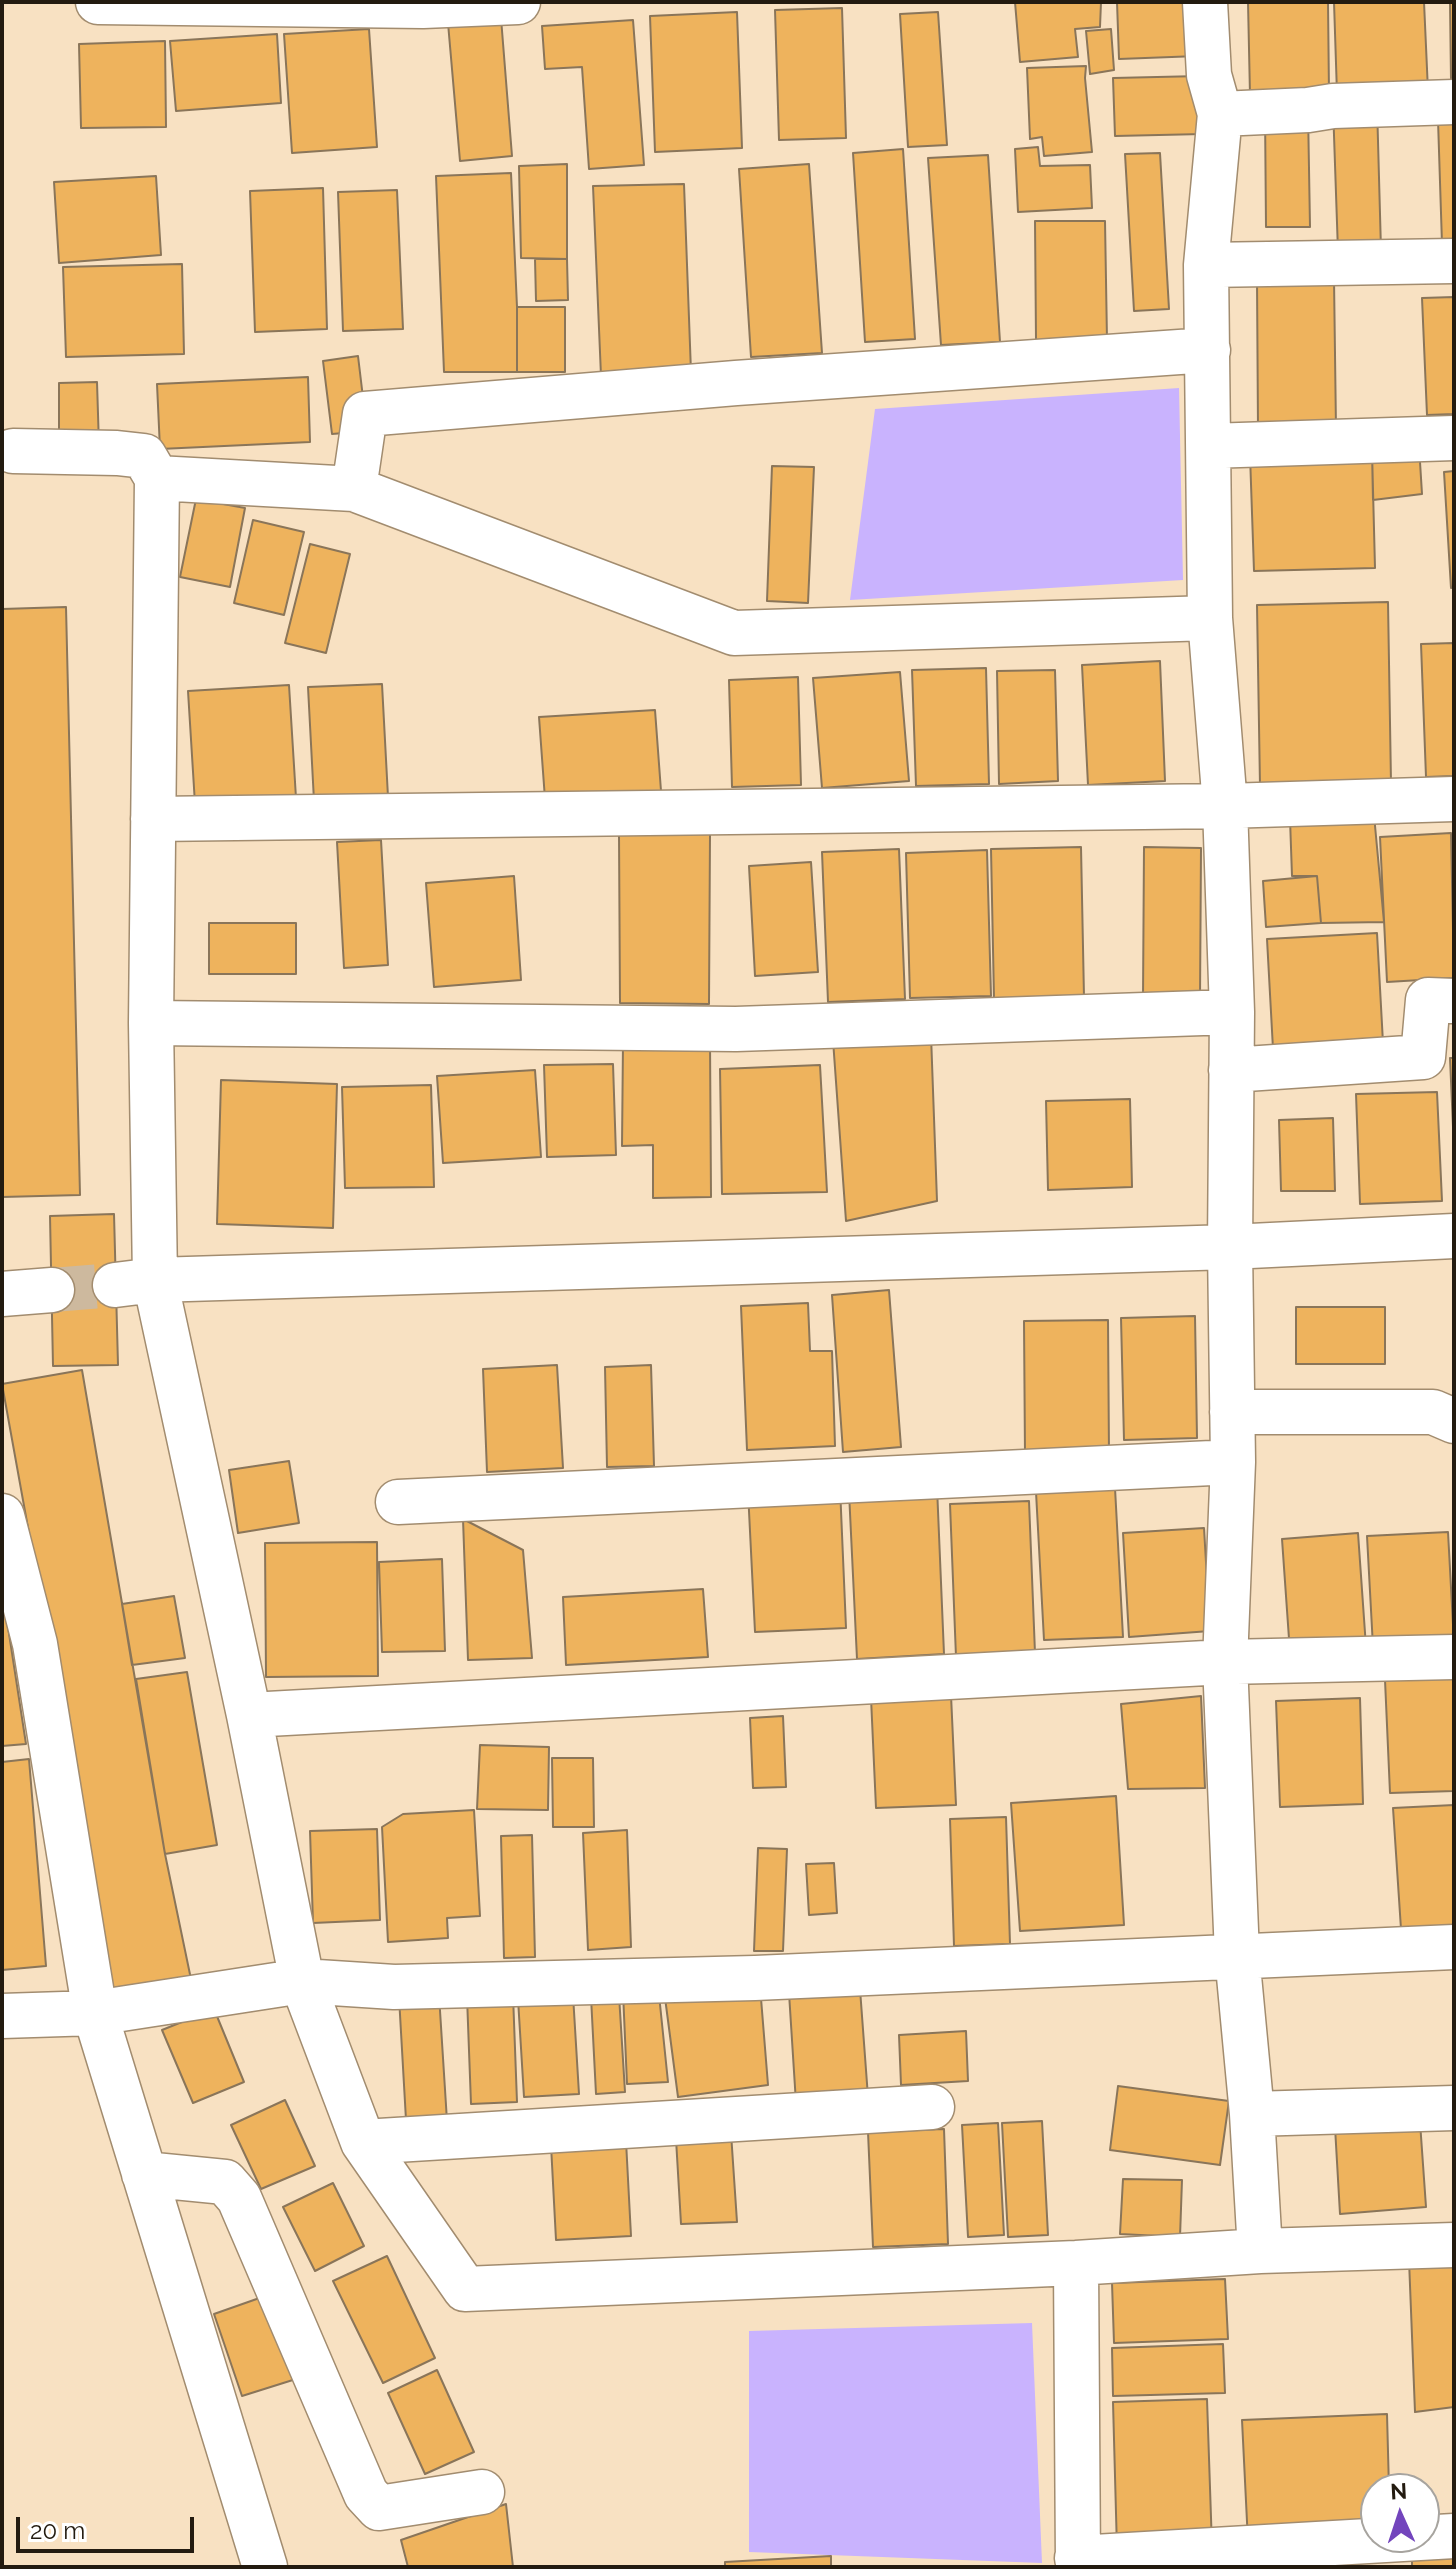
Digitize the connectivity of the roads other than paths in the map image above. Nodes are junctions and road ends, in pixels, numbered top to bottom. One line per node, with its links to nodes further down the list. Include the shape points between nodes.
1 (98, 2): 2 (street)
2 (518, 2)
3 (1205, 2): 5 (street, via 1209,75)
4 (1454, 102): 5 (street)
5 (1220, 114): 7 (street)
6 (1454, 261): 7 (street)
7 (1206, 265): 8 (street)
8 (1208, 350): 10 (street); 13 (street, via 365,414)
9 (1454, 438): 10 (street)
10 (1209, 446): 14 (street)
11 (13, 451): 12 (street, via 144,456)
12 (157, 478): 13 (street); 17 (street)
13 (354, 489): 14 (street, via 734,633)
14 (1210, 618): 16 (street)
15 (1454, 799): 16 (street)
16 (1225, 806): 17 (street); 19 (street)
17 (153, 819): 20 (street)
18 (1454, 1001): 21 (street, via 1428,1000 1423,1057)
19 (1232, 1012): 20 (street, via 736,1029); 21 (street)
20 (151, 1023): 24 (street)
21 (1231, 1070): 23 (street)
22 (1454, 1236): 23 (street)
23 (1230, 1247): 24 (street); 27 (street)
24 (135, 1282): 34 (street)
25 (52, 1290): 26 (street)
26 (2, 1294)
27 (1232, 1412): 28 (street, via 1433,1412); 29 (street)
28 (1454, 1421)
29 (1233, 1462): 30 (street); 33 (street)
30 (398, 1502)
31 (2, 1516): 38 (street, via 35,1644)
32 (1454, 1657): 33 (street)
33 (1225, 1662): 34 (street); 36 (street)
34 (249, 1715): 37 (street)
35 (1454, 1947): 36 (street)
36 (1237, 1955): 37 (street, via 755,1978 394,1987); 42 (street)
37 (302, 1981): 38 (street); 43 (street)
38 (95, 2013): 39 (street); 44 (street)
39 (2, 2016)
40 (932, 2107): 43 (street)
41 (1454, 2108): 42 (street)
42 (1252, 2114): 46 (street)
43 (363, 2142): 47 (street, via 465,2289)
44 (144, 2174): 48 (street, via 225,2182 239,2198 366,2494 379,2508); 52 (street)
45 (1454, 2245): 46 (street)
46 (1260, 2251): 47 (street)
47 (1076, 2263): 51 (street)
48 (482, 2492)
49 (1454, 2536): 50 (street)
50 (1396, 2554): 51 (street)
51 (1078, 2563)
52 (265, 2567)

